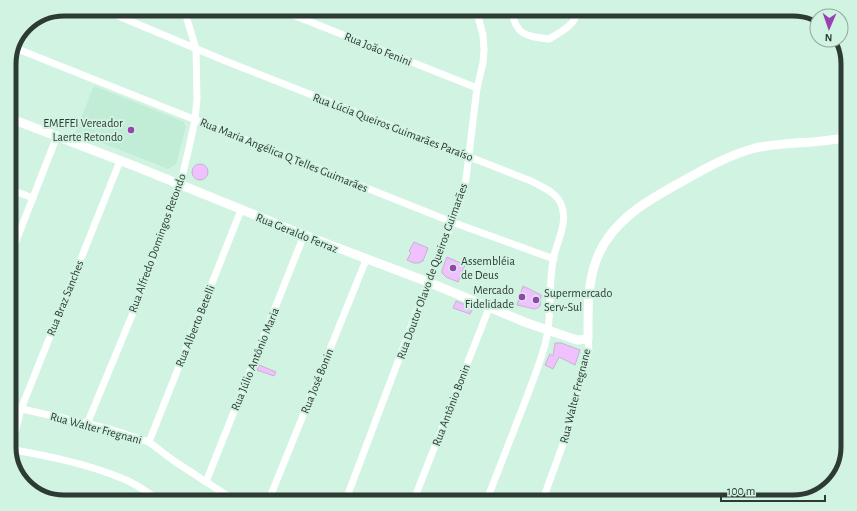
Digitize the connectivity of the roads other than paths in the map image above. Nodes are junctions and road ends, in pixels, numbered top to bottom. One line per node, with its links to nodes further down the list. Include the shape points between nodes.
1 (124, 16): 7 (street, Rua Lúcia Queiros Guimarães Paraíso)
2 (186, 16): 7 (street, Rua Alfredo Domingos Retondo)
3 (296, 16): 9 (street, Rua João Fenini)
4 (513, 16): 5 (street, via 514,23 524,34 549,39 573,22)
5 (576, 16)
6 (479, 17): 9 (street, Rua Doutor Olavo de Queiros Guimarães, via 484,64)
7 (196, 49): 10 (street, Rua Alfredo Domingos Retondo); 14 (street, Rua Lúcia Queiros Guimarães Paraíso)
8 (19, 50): 10 (street, Rua Maria Angélica Q Telles Guimarães)
9 (478, 88): 14 (street, Rua Doutor Olavo de Queiros Guimarães)
10 (195, 120): 16 (street, Rua Alfredo Domingos Retondo); 20 (street, Rua Maria Angélica Q Telles Guimarães)
11 (16, 121): 12 (street, Rua Geraldo Ferraz)
12 (57, 136): 15 (street, Rua Geraldo Ferraz); 18 (street)
13 (841, 139): 28 (street, Rua Walter Fregnane, via 754,148 703,169 639,207 611,233 596,260 590,286)
14 (470, 156): 20 (street, Rua Doutor Olavo de Queiros Guimarães, via 466,179); 23 (street, Rua Lúcia Queiros Guimarães Paraíso, via 531,181 557,197 562,205 564,219)
15 (120, 161): 16 (street, Rua Geraldo Ferraz); 30 (street, Rua Braz Sanches)
16 (180, 185): 19 (street, Rua Geraldo Ferraz); 31 (street, Rua Alfredo Domingos Retondo, via 135,308)
17 (16, 192): 18 (street)
18 (33, 198): 22 (street)
19 (241, 210): 21 (street, Rua Geraldo Ferraz); 33 (street, Rua Alberto Betelli)
20 (452, 222): 23 (street, Rua Maria Angélica Q Telles Guimarães); 25 (street, Rua Doutor Olavo de Queiros Guimarães)
21 (304, 235): 24 (street, Rua Geraldo Ferraz); 35 (street, Rua Júlio Antônio Maria)
22 (16, 242)
23 (554, 259): 27 (street, Rua Lúcia Queiros Guimarães Paraíso)
24 (366, 260): 25 (street, Rua Geraldo Ferraz); 38 (street, Rua José Bonin)
25 (428, 282): 26 (street, Rua Geraldo Ferraz); 39 (street, Rua Doutor Olavo de Queiros Guimarães)
26 (489, 308): 27 (street, Rua Geraldo Ferraz); 40 (street, Rua Antônio Bonin)
27 (548, 330): 28 (street, Rua Geraldo Ferraz, via 577,340); 41 (street, Rua Lúcia Queiros Guimarães Paraíso, via 536,373)
28 (588, 339): 42 (street, Rua Walter Fregnane, via 588,350 563,444)
29 (16, 408): 30 (street, Rua Walter Fregnani)
30 (21, 409): 31 (street, Rua Walter Fregnani); 32 (street, Rua Braz Sanches)
31 (87, 424): 33 (street, Rua Walter Fregnani)
32 (16, 429)
33 (150, 442): 35 (street, Rua Walter Fregnani)
34 (16, 450): 36 (street, via 80,464 127,480)
35 (206, 482): 37 (street, Rua Walter Fregnani)
36 (152, 495)
37 (226, 495)
38 (271, 495)
39 (348, 495)
40 (416, 495)
41 (489, 495)
42 (545, 495)

